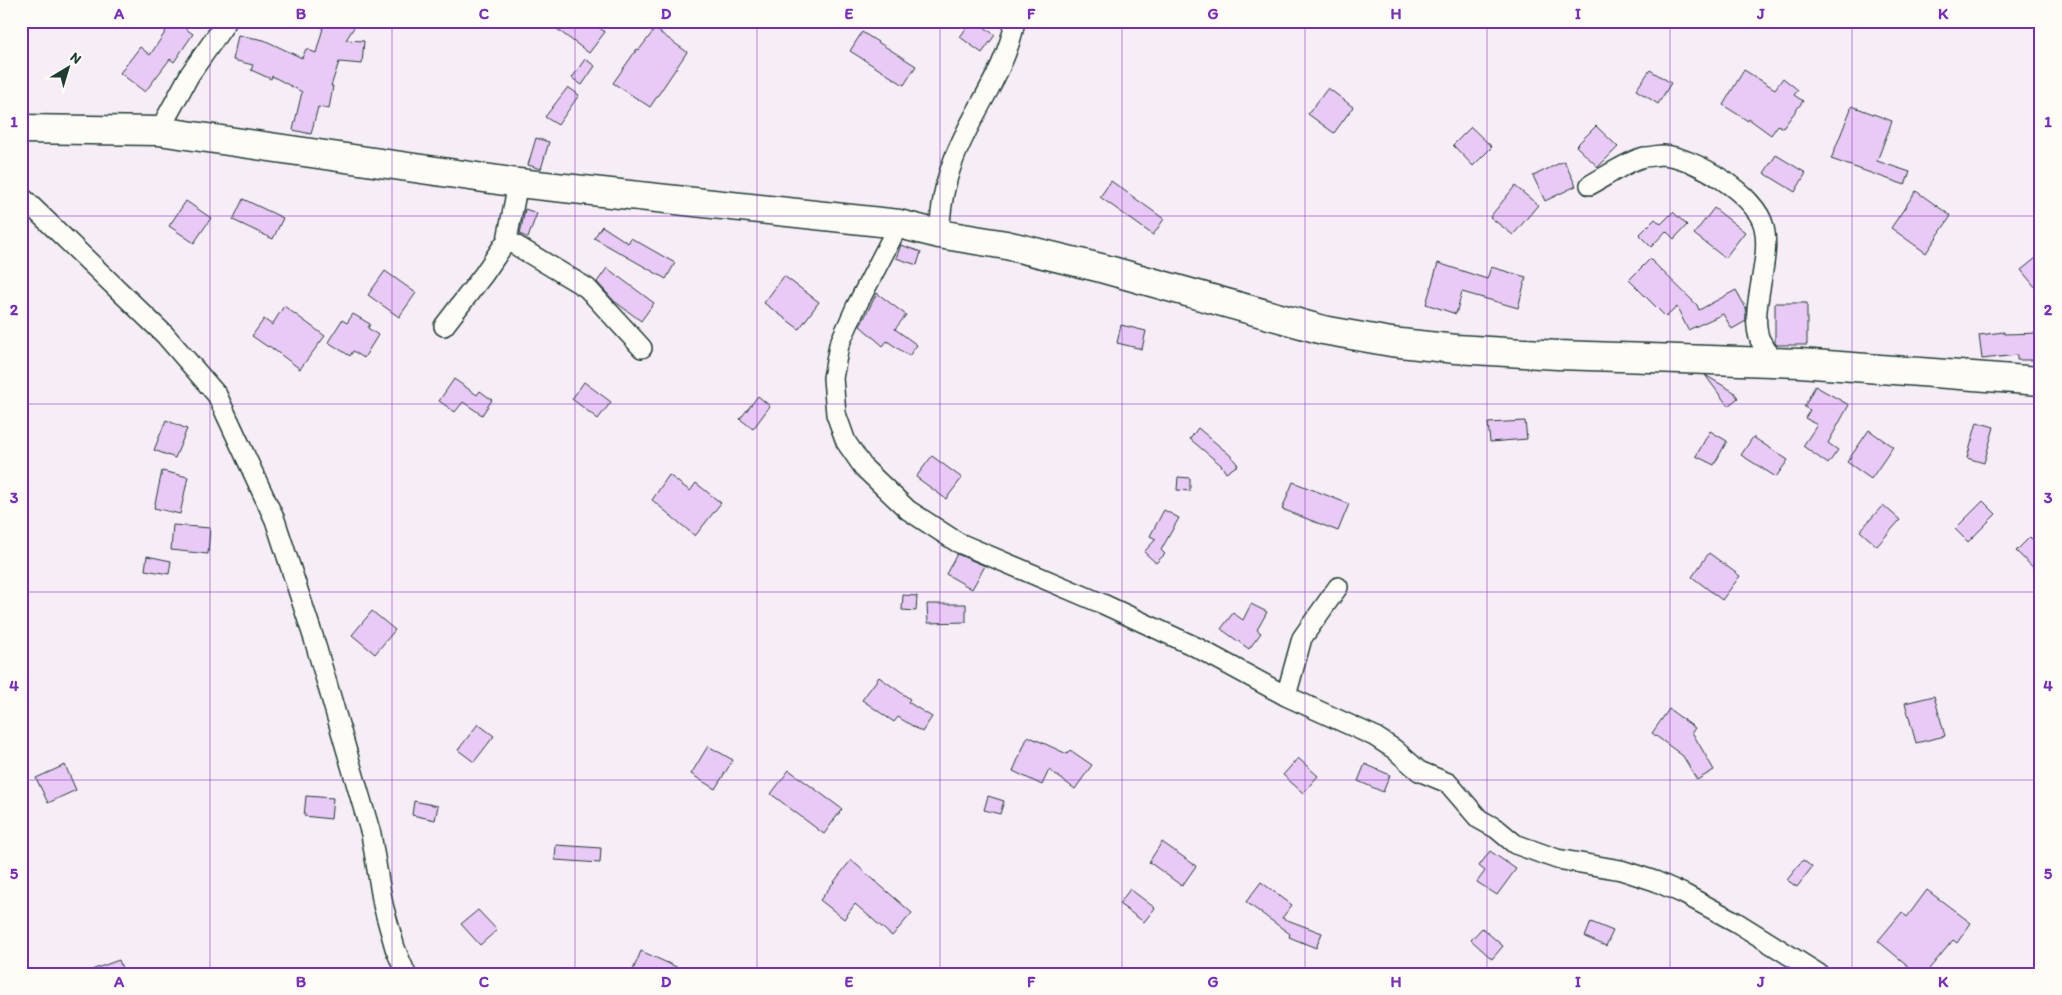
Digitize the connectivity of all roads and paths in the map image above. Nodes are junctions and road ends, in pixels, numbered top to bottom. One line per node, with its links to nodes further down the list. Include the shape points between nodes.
1 (227, 21): 4 (street, via 190,74)
2 (1015, 21): 9 (street, via 1008,54 954,158 942,195)
3 (21, 129): 4 (main road)
4 (159, 131): 5 (main road)
5 (518, 183): 8 (main road); 10 (street)
6 (1590, 186): 13 (street, via 1641,158 1662,155 1683,160 1710,173 1752,205 1764,224 1767,246 1758,308 1760,339)
7 (21, 196): 17 (street, via 165,335 217,395 274,520 314,639 371,834 383,905)
8 (899, 224): 9 (main road); 16 (street, via 839,345 833,378 836,414 846,442 864,468 908,510 957,542 1188,643)
9 (939, 234): 13 (main road, via 1006,245 1323,330 1391,342 1558,355)
10 (507, 240): 11 (street); 12 (street, via 587,288)
11 (444, 326)
12 (642, 348)
13 (1774, 362): 14 (main road)
14 (2041, 381)
15 (1338, 587): 16 (street, via 1302,638)
16 (1286, 696): 18 (street, via 1374,736 1419,771 1448,782 1479,819 1515,844 1557,859 1621,870 1655,881 1736,922)
17 (406, 974)
18 (1819, 974)

